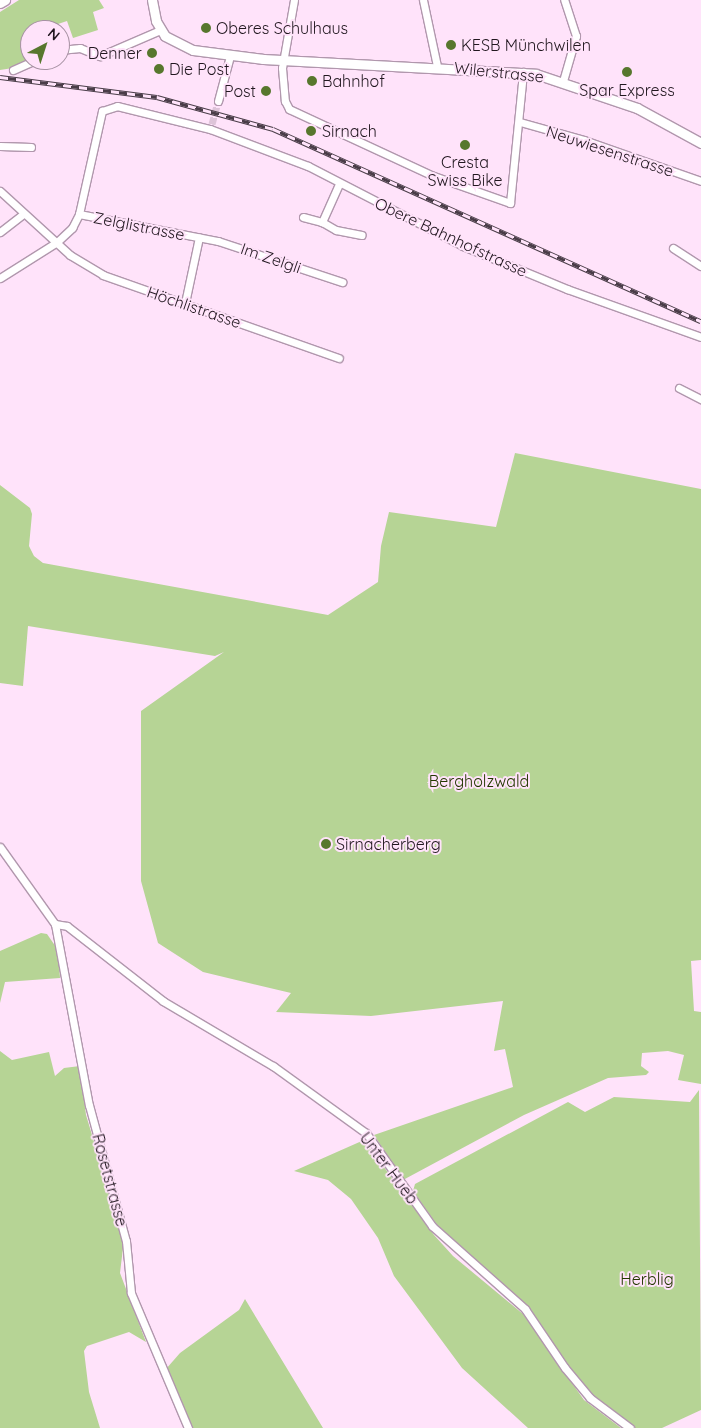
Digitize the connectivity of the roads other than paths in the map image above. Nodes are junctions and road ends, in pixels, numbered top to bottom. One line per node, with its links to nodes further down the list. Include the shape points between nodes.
1 (5, 0): 6 (main road)
2 (152, 0): 7 (main road)
3 (294, 0): 10 (street)
4 (423, 0): 11 (street)
5 (564, 0): 15 (street, via 576,36)
6 (0, 3)
7 (160, 30): 8 (street, via 100,56 80,48); 9 (main road, via 181,46)
8 (70, 49)
9 (230, 56): 10 (main road, Wilerstrasse); 16 (street)
10 (283, 60): 11 (main road, Wilerstrasse); 17 (street, via 285,101 297,115 430,175 510,204)
11 (437, 66): 14 (main road, Wilerstrasse)
12 (20, 67): 13 (street)
13 (13, 70)
14 (523, 72): 15 (main road, Wilerstrasse); 17 (street)
15 (563, 81): 18 (main road, Wilerstrasse, via 637,108)
16 (218, 101)
17 (520, 122): 21 (street, Neuwiesenstrasse, via 584,140)
18 (701, 143)
19 (0, 146): 20 (street)
20 (31, 147)
21 (701, 181)
22 (339, 184): 25 (street, Obere Bahnhofstrasse, via 308,166 211,126 132,107 106,107 99,120); 27 (street); 37 (street, Obere Bahnhofstrasse, via 463,246 567,289)
23 (0, 191): 24 (street, Höchlistrasse)
24 (22, 214): 28 (street); 31 (street, Höchlistrasse)
25 (79, 214): 30 (street, Zelglistrasse); 31 (street, via 72,228)
26 (303, 217): 27 (street)
27 (322, 222): 29 (street, via 336,230)
28 (0, 232)
29 (362, 235)
30 (198, 237): 35 (street, Im Zelgli, via 248,250); 36 (street)
31 (57, 242): 34 (street); 36 (street, Höchlistrasse, via 75,258 103,275)
32 (673, 248): 33 (street)
33 (701, 266)
34 (0, 278)
35 (342, 282)
36 (184, 303): 38 (street, Höchlistrasse)
37 (701, 337)
38 (339, 358)
39 (679, 388): 40 (street)
40 (701, 398)
41 (0, 847): 42 (street, via 8,862 50,912)
42 (55, 924): 43 (street, Rosetstrasse, via 89,1104 126,1241 131,1293); 44 (street, Unter Hueb, via 67,926 162,1001 272,1066 366,1133 432,1226 525,1310 590,1398)
43 (188, 1428)
44 (630, 1428)

